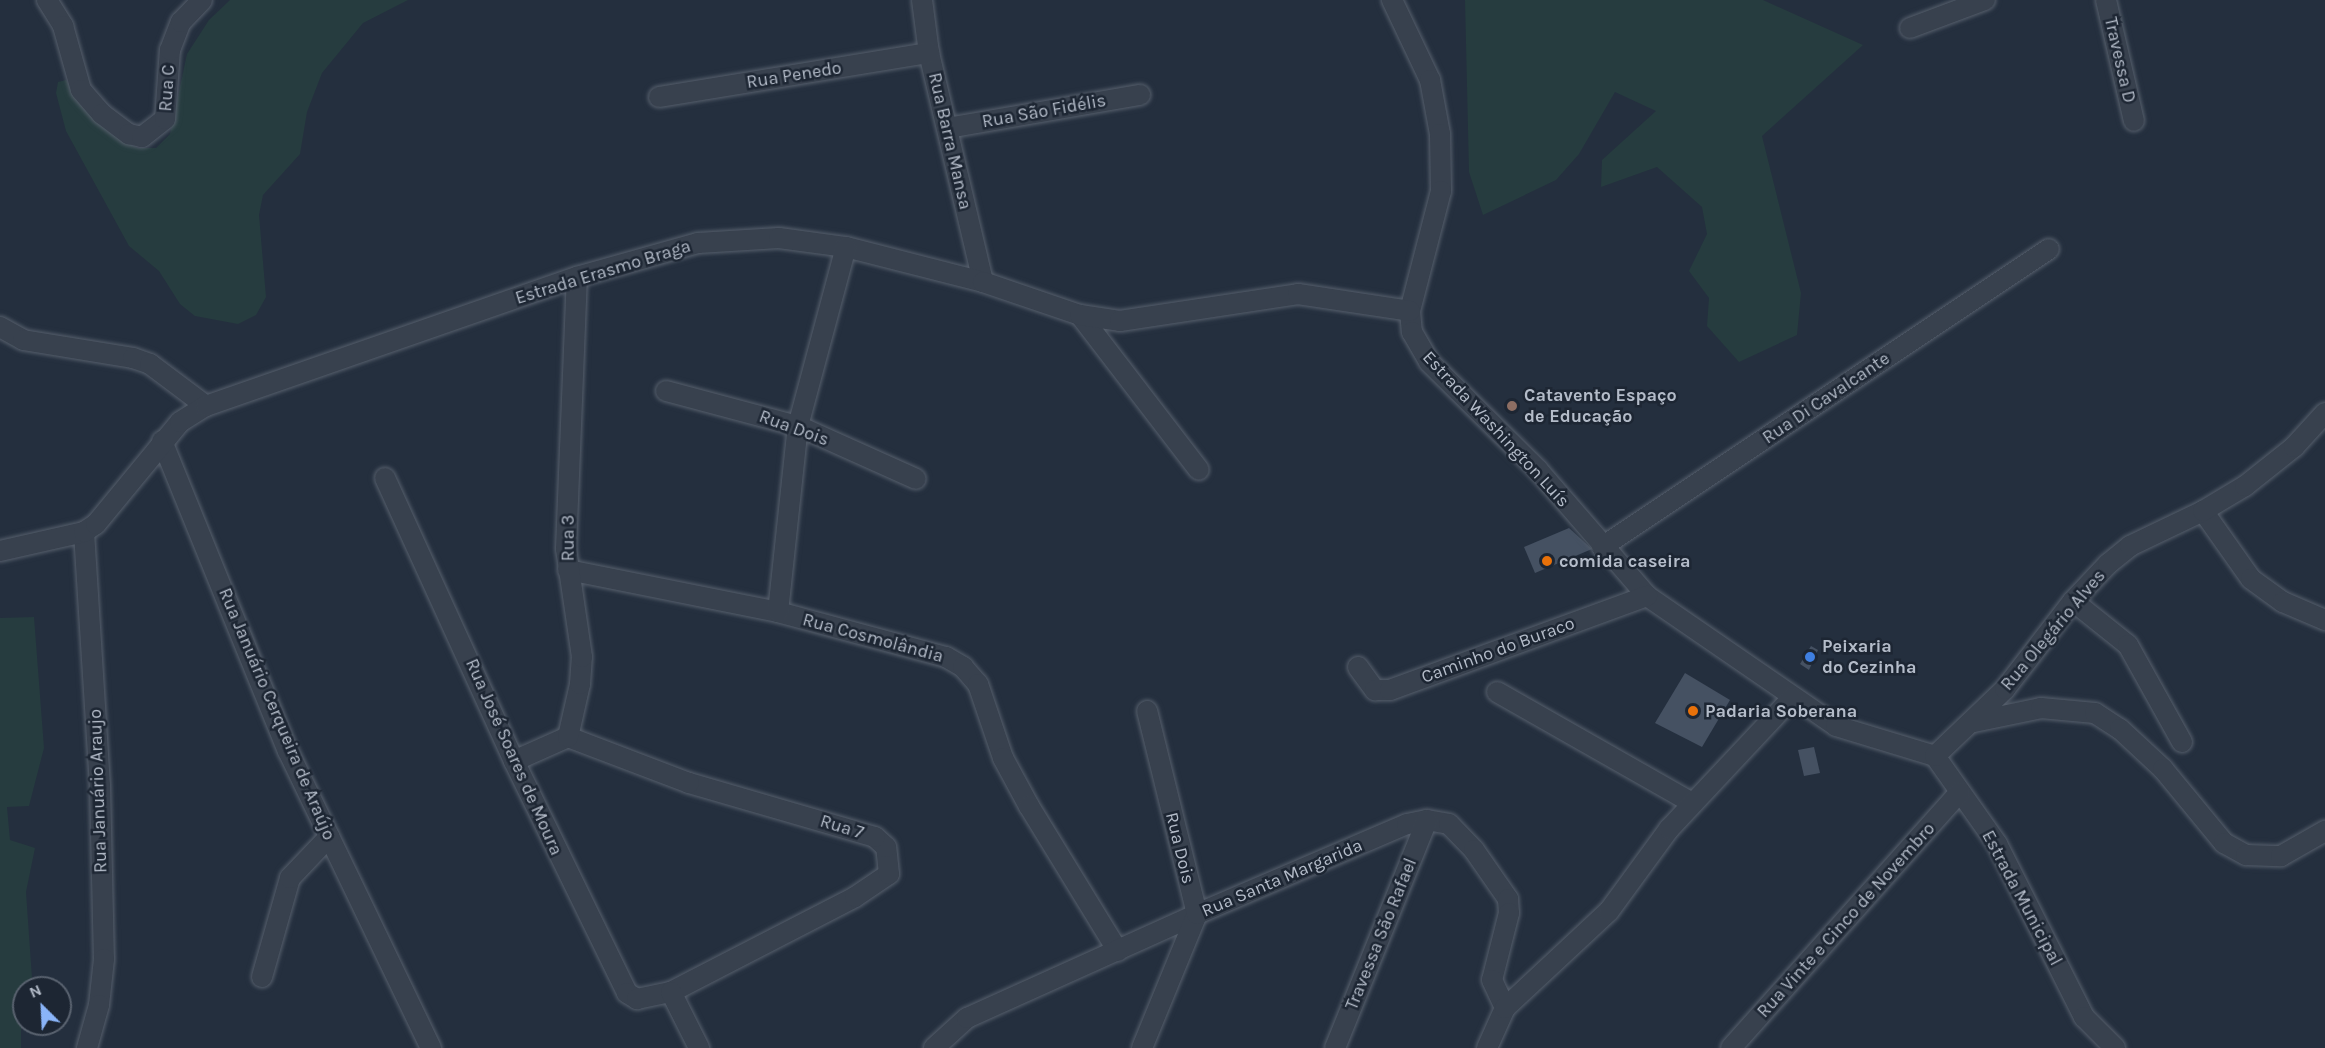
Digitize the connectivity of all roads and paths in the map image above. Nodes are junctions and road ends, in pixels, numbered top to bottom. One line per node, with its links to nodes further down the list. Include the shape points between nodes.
1 (47, 0): 2 (street, Rua C, via 63,26 81,90 102,114 129,134 142,137 165,119 170,50 181,22)
2 (202, 0)
3 (922, 0): 8 (street, Rua Barra Mansa)
4 (1392, 0): 17 (street, Estrada Washington Luís, via 1430,80 1440,134 1442,191)
5 (1985, 0): 7 (street)
6 (2106, 0): 11 (street, Travessa D)
7 (1910, 28)
8 (929, 53): 10 (street, Rua Penedo); 12 (street, Rua Barra Mansa)
9 (1140, 95): 12 (street, Rua São Fidélis)
10 (659, 97)
11 (2134, 121)
12 (948, 128): 16 (street, Rua Barra Mansa)
13 (846, 247): 15 (street, Estrada Erasmo Braga, via 779,238 698,243); 16 (street, Estrada Erasmo Braga); 23 (street)
14 (2049, 249): 30 (street, Rua Di Cavalcante)
15 (577, 277): 21 (street, Estrada Erasmo Braga); 32 (street, Rua 3)
16 (983, 282): 18 (street, Estrada Erasmo Braga)
17 (1410, 311): 18 (street, Estrada Erasmo Braga, via 1298,294 1157,319 1120,321); 30 (street, Estrada Washington Luís, via 1412,333 1429,362 1538,470)
18 (1080, 315): 25 (street)
19 (0, 327): 21 (street, via 23,340 141,361)
20 (666, 391): 23 (street, Rua Dois)
21 (206, 406): 24 (street, Estrada Erasmo Braga, via 180,422)
22 (2325, 413): 28 (street, Rua Olegário Alves, via 2294,447)
23 (798, 426): 27 (street, Rua Dois); 35 (street)
24 (162, 441): 29 (street, Estrada Erasmo Braga, via 112,510); 50 (street, Rua Januário Cerqueira de Araújo, via 288,751)
25 (1199, 470)
26 (385, 478): 45 (street, Rua José Soares de Moura)
27 (916, 479)
28 (2204, 511): 34 (street, Rua Olegário Alves, via 2130,546); 36 (street, via 2251,579 2283,602)
29 (84, 532): 31 (street, Estrada Erasmo Braga); 56 (street, Rua Januário Araujo, via 100,786 104,959 99,1005)
30 (1602, 548): 33 (street, Estrada Washington Luís)
31 (0, 551)
32 (568, 570): 35 (street, Rua Cosmolândia); 42 (street, Rua 3, via 582,657)
33 (1647, 596): 37 (street, Caminho do Buraco, via 1390,690 1375,690); 39 (street, Estrada Washington Luís)
34 (2073, 601): 41 (street, Rua Olegário Alves); 43 (street, via 2128,645)
35 (778, 612): 52 (street, Rua Cosmolândia, via 946,657 963,667 978,684 1003,758 1018,787)
36 (2325, 620)
37 (1358, 667)
38 (1497, 692): 47 (street)
39 (1792, 698): 44 (street, via 1862,738); 47 (street)
40 (1147, 711): 51 (street, Rua Dois)
41 (1974, 722): 44 (street, Rua Olegário Alves); 49 (street, via 2041,708 2095,713 2120,729 2163,770 2224,843 2246,855 2281,856)
42 (568, 736): 45 (street); 54 (street, Rua 7, via 689,783 875,837 886,848 889,874 855,897)
43 (2182, 742)
44 (1935, 756): 46 (street, Estrada Municipal)
45 (514, 761): 54 (street, Rua José Soares de Moura, via 623,988 637,999)
46 (1960, 792): 63 (street, Rua Vinte e Cinco de Novembro); 64 (street, Estrada Municipal, via 1997,844 2084,1017)
47 (1692, 803): 55 (street, via 1609,911)
48 (1427, 820): 51 (street, Rua Santa Margarida, via 1407,824); 55 (street, via 1449,824 1508,899 1509,913 1492,980); 61 (street, Travessa São Rafael)
49 (2325, 831)
50 (330, 837): 53 (street, via 290,878); 57 (street, Rua Januário Cerqueira de Araújo)
51 (1197, 914): 52 (street, Rua Santa Margarida); 60 (street)
52 (1118, 951): 59 (street, Rua Santa Margarida, via 967,1018)
53 (262, 978)
54 (671, 992): 58 (street)
55 (1505, 1008): 62 (street)
56 (87, 1048)
57 (430, 1048)
58 (699, 1048)
59 (934, 1048)
60 (1142, 1048)
61 (1335, 1048)
62 (1487, 1048)
63 (1731, 1048)
64 (2115, 1048)

